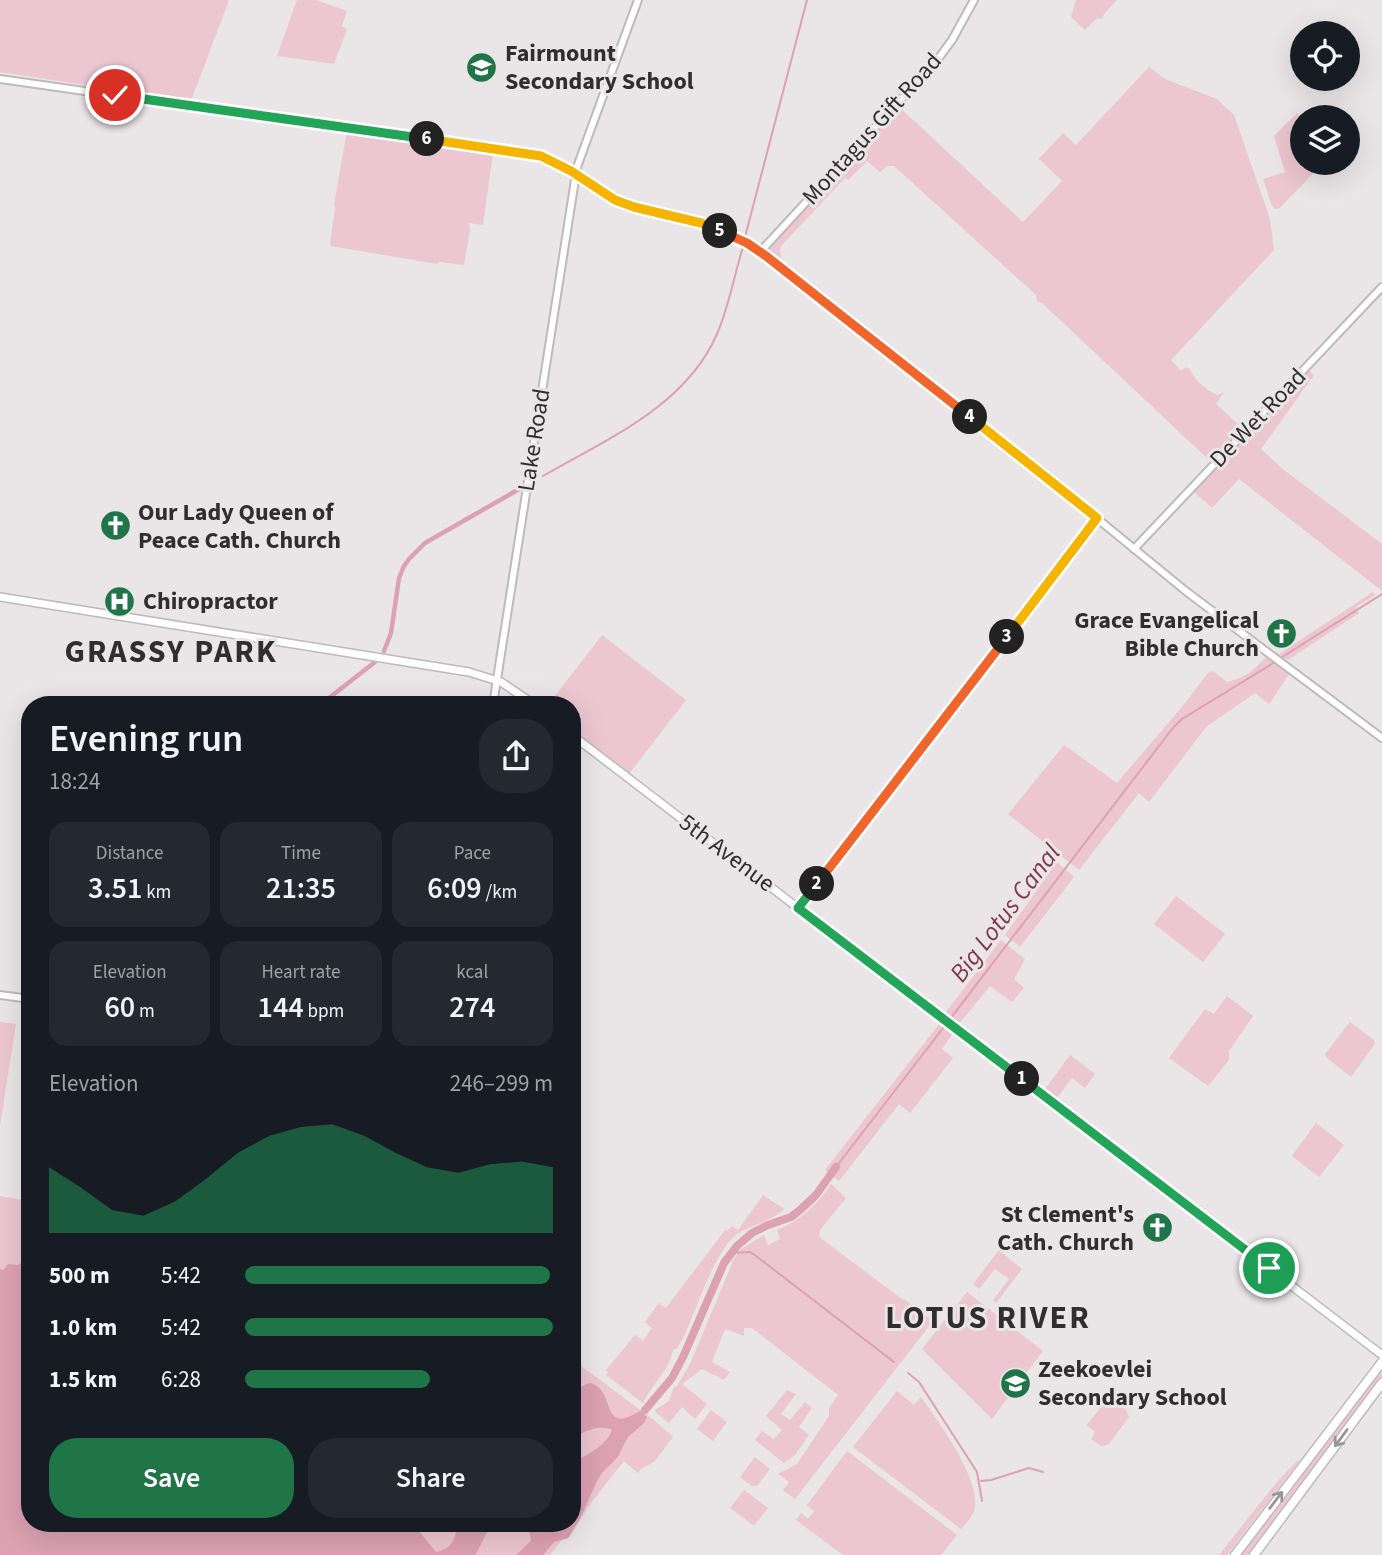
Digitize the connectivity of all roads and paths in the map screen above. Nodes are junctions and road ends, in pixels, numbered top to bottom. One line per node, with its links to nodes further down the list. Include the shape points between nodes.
1 (638, 0): 4 (street, Lake Road)
2 (974, 0): 5 (street, Montagus Gift Road, via 938,59)
3 (0, 79): 4 (street, via 525,153 547,158)
4 (575, 174): 5 (street, via 615,200 701,223); 10 (street, Lake Road)
5 (760, 252): 7 (street)
6 (1382, 287): 8 (street, De Wet Road)
7 (1097, 518): 8 (street); 15 (street)
8 (1134, 549): 13 (street)
9 (0, 597): 10 (main road, via 388,658)
10 (496, 680): 11 (street, Lake Road); 12 (main road)
11 (494, 696)
12 (522, 696)
13 (1382, 738)
14 (581, 742): 15 (main road, 5th Avenue)
15 (798, 908): 18 (main road, 5th Avenue)
16 (0, 995): 17 (street)
17 (21, 998)
18 (1382, 1355)
19 (1382, 1362): 21 (main road, one-way to 19)
20 (1382, 1383): 22 (main road, one-way to 22)
21 (1235, 1555)
22 (1254, 1555)

